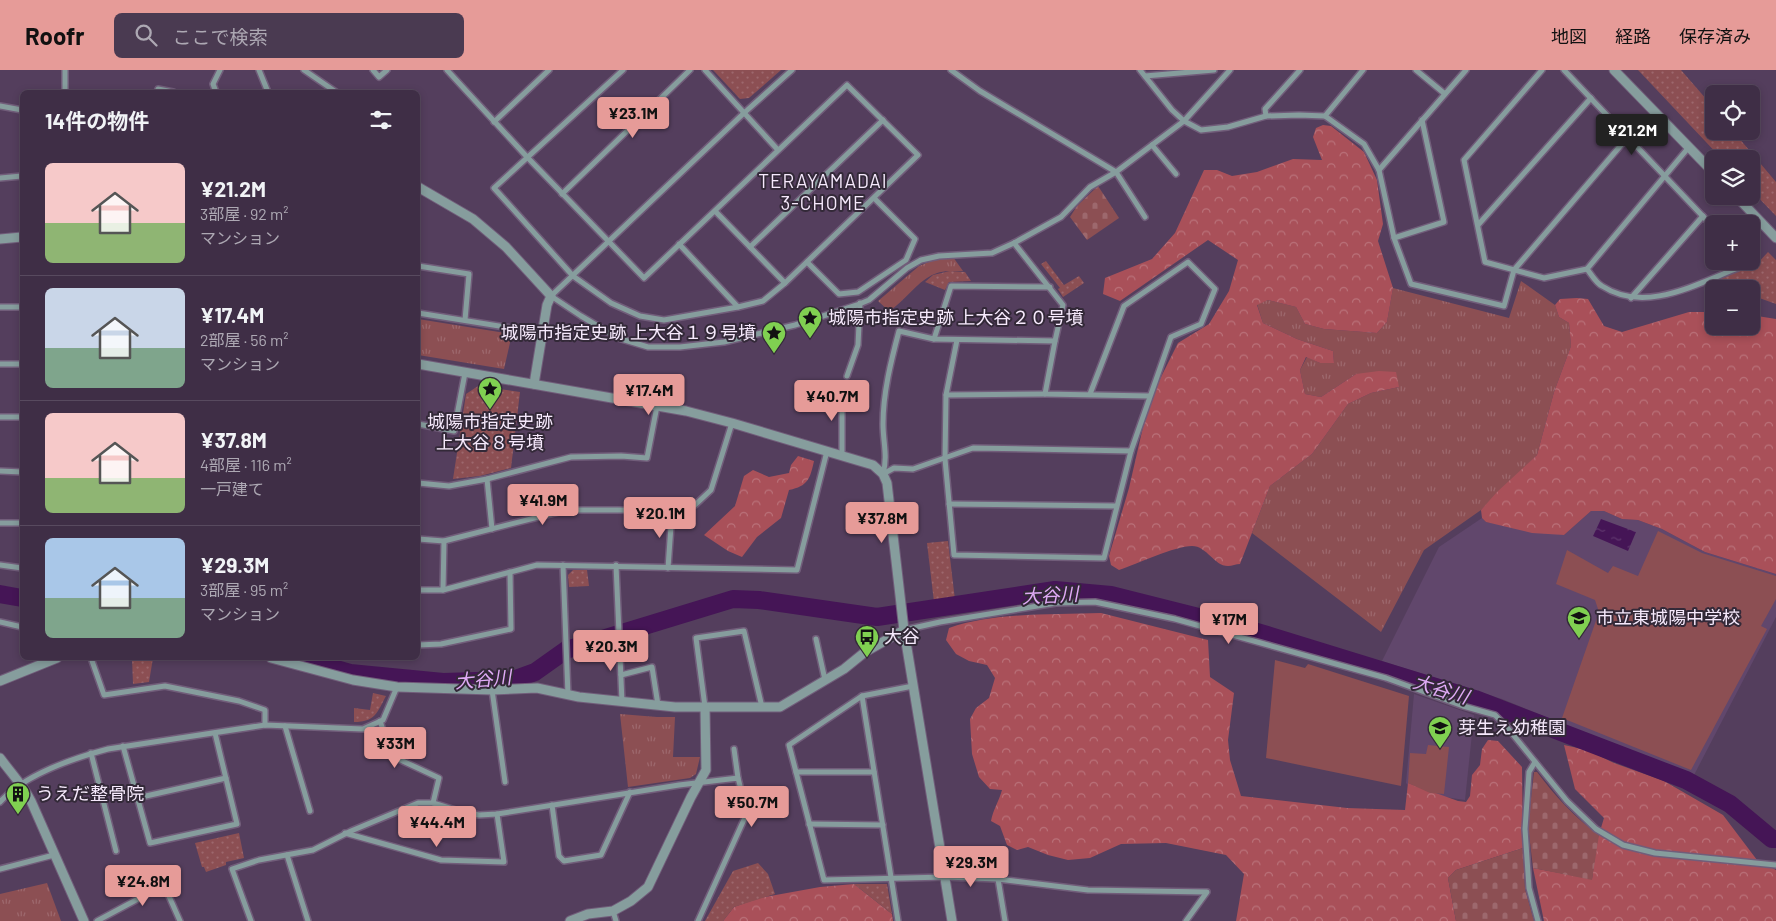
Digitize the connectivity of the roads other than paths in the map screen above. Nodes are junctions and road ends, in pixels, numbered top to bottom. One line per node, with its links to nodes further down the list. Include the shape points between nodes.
1 (65, 70): 27 (street)
2 (220, 70): 28 (street, via 213,84)
3 (259, 70): 29 (street)
4 (304, 70): 30 (street)
5 (373, 70): 6 (street, via 379,77)
6 (387, 70)
7 (447, 70): 25 (street)
8 (457, 70): 25 (street)
9 (549, 70): 41 (street)
10 (624, 70): 46 (street)
11 (690, 70): 55 (street)
12 (705, 70): 35 (street)
13 (792, 70): 35 (street)
14 (951, 70): 49 (street, via 980,91)
15 (1140, 70): 26 (street)
16 (1214, 70): 26 (street)
17 (1230, 70): 40 (street)
18 (1300, 70): 36 (street, via 1265,109)
19 (1363, 70): 37 (street)
20 (1416, 70): 31 (street)
21 (1466, 70): 31 (street)
22 (1542, 70): 62 (street, via 1464,160)
23 (1564, 70): 32 (street)
24 (1614, 70): 44 (street)
25 (452, 75): 41 (street)
26 (1145, 76): 40 (street)
27 (65, 90)
28 (215, 90)
29 (267, 90)
30 (329, 90)
31 (1445, 94): 39 (street)
32 (1591, 98): 42 (street); 62 (street)
33 (0, 106): 34 (street)
34 (20, 110)
35 (744, 113): 45 (street); 67 (street)
36 (1266, 116): 37 (street); 40 (street, via 1228,127 1201,130)
37 (1326, 116): 48 (street, via 1364,144)
38 (883, 120): 45 (street, via 847,85); 56 (street, via 918,154); 70 (street)
39 (1422, 120): 48 (street); 64 (street, via 1444,222)
40 (1184, 121): 43 (street)
41 (494, 122): 46 (street)
42 (1628, 137): 52 (street); 74 (street)
43 (1152, 145): 49 (street); 50 (street)
44 (1689, 147): 47 (street); 52 (street)
45 (778, 150): 58 (street)
46 (528, 158): 55 (street); 76 (street, via 494,188)
47 (1705, 164)
48 (1379, 170): 64 (street)
49 (1116, 172): 60 (street); 68 (street, via 1090,187 1061,217)
50 (1176, 174)
51 (20, 176): 53 (street)
52 (1665, 176): 59 (street); 73 (street)
53 (0, 178)
54 (420, 188): 79 (street, via 480,224)
55 (562, 194): 67 (street)
56 (874, 198): 71 (street); 71 (street, via 915,239 906,260 858,292 839,294)
57 (1745, 205): 65 (street)
58 (715, 212): 69 (street); 70 (street)
59 (1702, 216): 61 (street); 80 (street)
60 (1146, 217)
61 (1705, 219)
62 (1478, 226): 74 (street, via 1485,262)
63 (20, 237): 66 (street)
64 (1394, 238): 74 (street, via 1411,284 1504,306)
65 (1776, 238)
66 (0, 239)
67 (609, 243): 69 (street, via 644,278); 76 (street)
68 (1014, 243): 78 (street); 81 (street, via 992,253 921,260 869,300)
69 (679, 244): 84 (street)
70 (750, 247): 77 (street)
71 (807, 262): 77 (street)
72 (420, 266): 86 (street, via 469,274)
73 (1586, 269): 74 (street, via 1544,278); 80 (street, via 1601,286)
74 (1514, 270)
75 (1733, 270): 80 (street, via 1668,295)
76 (574, 276): 79 (street); 84 (street, via 611,303 640,316 664,320)
77 (785, 283): 84 (street, via 764,301)
78 (1050, 287): 88 (street, via 951,286); 90 (street, via 1063,305)
79 (551, 296): 81 (street, via 618,338 648,348 724,342 795,325); 87 (street)
80 (1631, 298)
81 (860, 303): 95 (street, via 858,345)
82 (0, 307): 83 (street)
83 (20, 307)
84 (738, 307)
85 (420, 312): 86 (street)
86 (465, 320): 87 (street)
87 (542, 333): 96 (street)
88 (934, 339): 89 (street); 113 (street, via 899,332 885,401 886,463)
89 (957, 340): 90 (street); 100 (street)
90 (1055, 341): 98 (street)
91 (0, 364): 92 (street)
92 (20, 364)
93 (420, 364): 94 (street)
94 (465, 374): 96 (street); 106 (street, via 454,431)
95 (847, 376)
96 (534, 384): 102 (street)
97 (844, 390): 109 (street)
98 (1045, 394): 99 (street); 100 (street)
99 (1090, 394): 101 (street); 101 (street, via 1124,306 1188,262 1215,290 1201,324 1171,337)
100 (946, 395): 110 (street)
101 (1149, 396): 108 (street)
102 (657, 406): 105 (street); 114 (street, via 647,458 571,457)
103 (0, 417): 104 (street)
104 (20, 417)
105 (732, 423): 107 (street); 118 (street, via 711,490 694,505)
106 (420, 424)
107 (827, 451): 109 (street); 128 (street, via 797,570)
108 (1131, 451): 110 (street, via 973,448); 117 (street)
109 (842, 455): 113 (street, via 873,465)
110 (945, 459): 113 (street, via 913,469 894,468); 116 (street)
111 (0, 471): 112 (street)
112 (20, 472)
113 (883, 474): 133 (street, via 887,483)
114 (487, 479): 115 (street, via 449,486); 121 (street)
115 (420, 483)
116 (949, 504): 117 (street); 117 (street, via 954,555 1104,558)
117 (1116, 506)
118 (672, 512): 121 (street, via 566,510); 128 (street)
119 (0, 523): 120 (street)
120 (20, 523)
121 (492, 529): 123 (street)
122 (420, 539): 123 (street)
123 (444, 541): 131 (street)
124 (0, 565): 127 (street)
125 (563, 565): 126 (street); 129 (street, via 536,565); 146 (street)
126 (616, 565): 128 (street); 140 (street)
127 (20, 568)
128 (668, 568)
129 (510, 572): 131 (street); 136 (street, via 511,630)
130 (420, 590): 131 (street)
131 (443, 590)
132 (0, 622): 134 (street)
133 (903, 625): 141 (street); 143 (street); 160 (street, via 1056,603 1095,602 1175,620 1377,675 1495,715)
134 (20, 627)
135 (816, 639): 141 (street)
136 (420, 645)
137 (52, 660): 142 (street)
138 (92, 660): 153 (street, via 104,695 164,686 239,701 264,710)
139 (278, 660): 144 (street, via 353,680)
140 (621, 675): 148 (street); 149 (street, via 652,667)
141 (825, 680): 151 (street, via 780,707)
142 (0, 681)
143 (913, 686): 147 (street); 183 (street)
144 (397, 687): 145 (street); 152 (street)
145 (492, 690): 146 (street, via 537,688); 165 (street)
146 (568, 695): 148 (street)
147 (862, 696): 161 (street, via 789,745); 162 (street)
148 (622, 702): 149 (street)
149 (658, 705): 150 (street)
150 (705, 707): 151 (street); 151 (street, via 696,638 744,631); 166 (street, via 706,770)
151 (762, 707)
152 (380, 721): 154 (street, via 362,729); 171 (street, via 392,756 439,778)
153 (265, 725): 154 (street); 155 (street)
154 (285, 726): 173 (street)
155 (215, 732): 156 (street); 163 (street)
156 (123, 746): 158 (street); 169 (street)
157 (734, 749): 164 (street)
158 (91, 753): 167 (street); 178 (street)
159 (0, 758): 167 (street)
160 (1535, 762): 181 (street, via 1567,801 1596,829 1623,845 1655,853); 199 (street, via 1529,772 1525,828 1529,888)
161 (796, 772): 162 (street); 175 (street)
162 (874, 772): 176 (street)
163 (226, 778): 169 (street); 169 (street, via 237,824 185,836 150,843)
164 (738, 778): 166 (street); 194 (street, via 747,813)
165 (505, 782)
166 (699, 782): 168 (street); 186 (street, via 648,887)
167 (22, 784): 170 (street); 179 (street)
168 (630, 792): 172 (street); 172 (street, via 601,855 564,861 559,856)
169 (137, 798)
170 (0, 802)
171 (433, 803): 174 (street, via 479,815); 177 (street, via 418,803)
172 (552, 804): 174 (street)
173 (310, 812)
174 (497, 814): 177 (street, via 504,862 442,860)
175 (809, 824): 176 (street); 184 (street, via 824,880)
176 (883, 825): 184 (street)
177 (345, 834): 180 (street, via 313,850)
178 (116, 851)
179 (54, 855): 182 (street); 187 (street)
180 (287, 855): 190 (street, via 232,869); 191 (street)
181 (1776, 864)
182 (0, 869)
183 (945, 877): 184 (street); 185 (street); 196 (street)
184 (891, 879): 195 (street)
185 (998, 879): 197 (street); 198 (street, via 1088,890 1207,892)
186 (613, 911): 192 (street, via 588,914); 193 (street)
187 (84, 921)
188 (97, 921): 189 (street, via 164,885)
189 (180, 921)
190 (251, 921)
191 (308, 921)
192 (570, 921)
193 (616, 921)
194 (698, 921)
195 (898, 921)
196 (952, 921)
197 (1005, 921)
198 (1186, 921)
199 (1538, 921)

